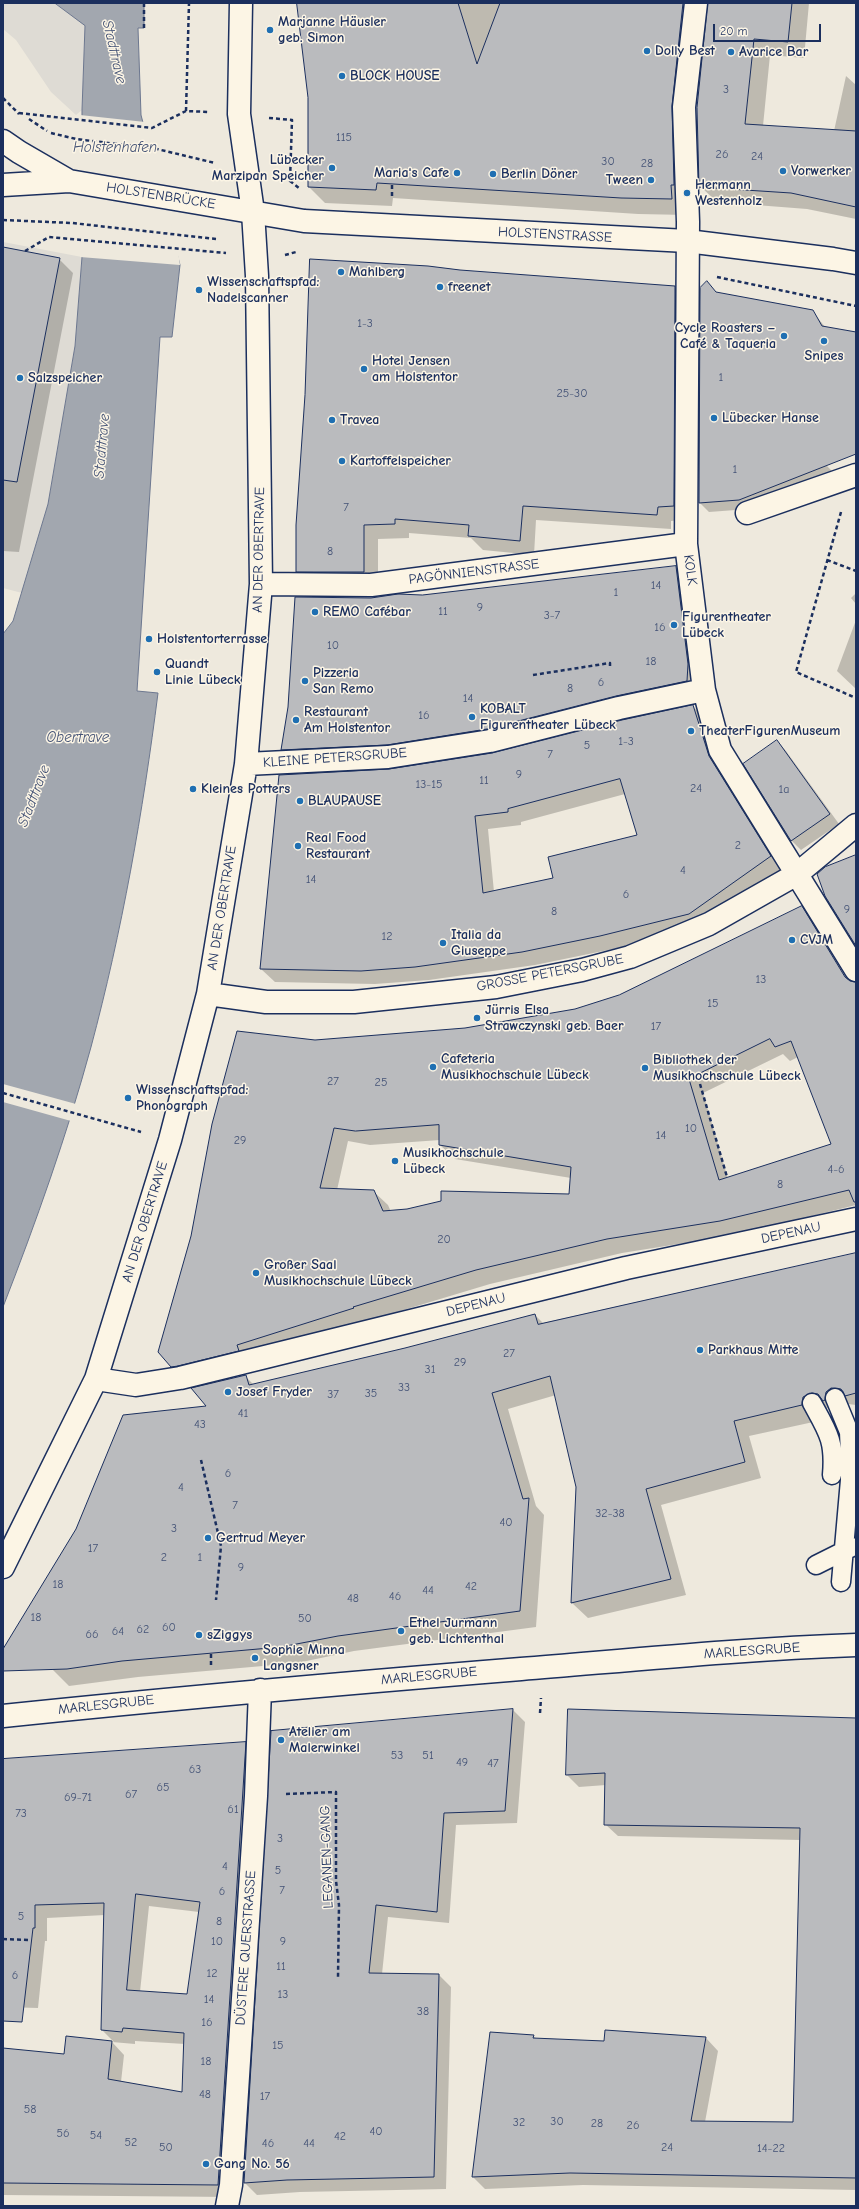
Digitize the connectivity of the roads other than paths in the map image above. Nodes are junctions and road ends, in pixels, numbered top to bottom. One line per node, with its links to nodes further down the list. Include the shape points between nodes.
1 (241, 3): 6 (street, AN DER OBERTRAVE, via 239,114)
2 (696, 3): 7 (street, KOLK, via 684,107)
3 (3, 141): 4 (street)
4 (72, 182): 5 (street); 6 (street, HOLSTENBRÜCKE)
5 (3, 185)
6 (253, 212): 7 (street, HOLSTENSTRASSE, via 304,221); 12 (street, AN DER OBERTRAVE, via 257,256)
7 (687, 242): 8 (street, HOLSTENSTRASSE); 11 (street, KOLK)
8 (856, 264)
9 (853, 476): 10 (street)
10 (747, 514)
11 (686, 544): 12 (street, PAGÖNNIENSTRASSE, via 371,585); 13 (street, KOLK)
12 (261, 584): 14 (street, AN DER OBERTRAVE)
13 (704, 690): 14 (street, KLEINE PETERSGRUBE, via 619,708 490,741 388,757); 16 (street, KOLK, via 720,750)
14 (246, 764): 18 (street, AN DER OBERTRAVE)
15 (856, 825): 16 (street, GROSSE PETERSGRUBE)
16 (797, 874): 17 (street, KOLK); 18 (street, GROSSE PETERSGRUBE, via 709,924 630,957 574,971 496,986 354,1002 266,1002)
17 (856, 970)
18 (208, 994): 20 (street, AN DER OBERTRAVE, via 170,1140)
19 (856, 1219): 20 (street, DEPENAU, via 626,1268 180,1378 136,1385)
20 (96, 1379): 26 (street, AN DER OBERTRAVE)
21 (835, 1398): 24 (lane, via 849,1432)
22 (812, 1403): 23 (lane, via 832,1443)
23 (832, 1475)
24 (850, 1548): 25 (lane); 27 (lane)
25 (816, 1565)
26 (3, 1567)
27 (848, 1578)
28 (856, 1645): 29 (street, MARLESGRUBE, via 705,1654)
29 (260, 1690): 30 (street, MARLESGRUBE); 31 (street, DÜSTERE QUERSTRASSE, via 256,1796 231,2185)
30 (3, 1716)
31 (227, 2206)

